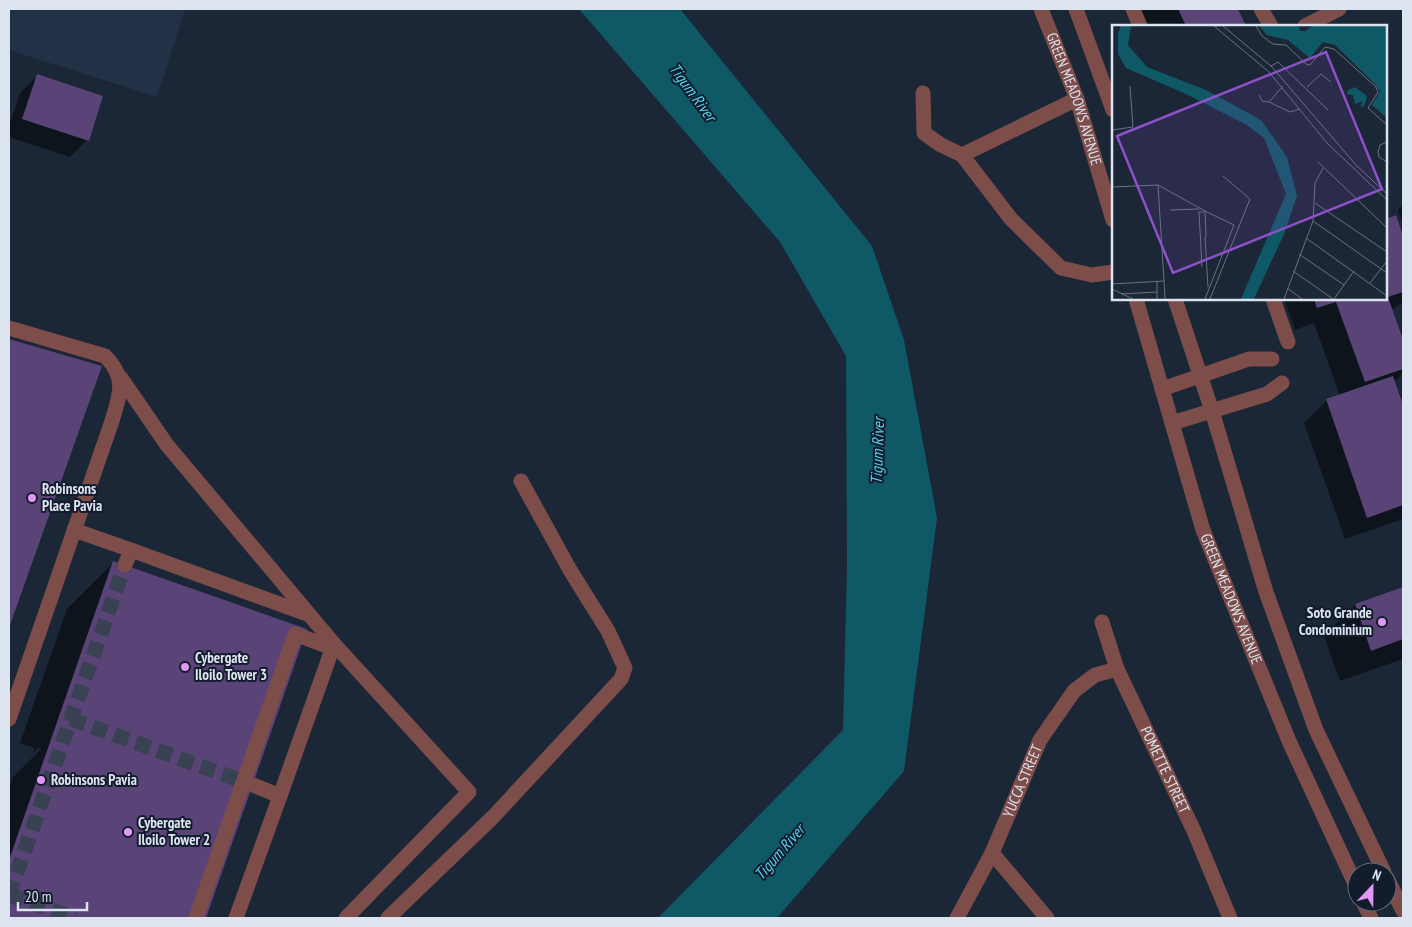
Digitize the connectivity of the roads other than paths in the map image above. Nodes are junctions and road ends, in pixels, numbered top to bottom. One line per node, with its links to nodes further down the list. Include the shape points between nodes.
1 (1041, 9): 10 (street, GREEN MEADOWS AVENUE)
2 (1076, 9): 11 (street)
3 (1133, 9): 6 (street)
4 (1261, 9): 7 (street)
5 (1339, 9): 8 (street)
6 (1140, 25)
7 (1270, 25)
8 (1307, 25)
9 (923, 93): 12 (street, via 924,133)
10 (1077, 99): 12 (street); 13 (street, GREEN MEADOWS AVENUE)
11 (1112, 107)
12 (962, 155): 14 (street, via 1011,219 1061,268 1092,275)
13 (1112, 217)
14 (1112, 272)
15 (1136, 300): 24 (street, GREEN MEADOWS AVENUE)
16 (1175, 300): 21 (street)
17 (1273, 300): 19 (street)
18 (9, 328): 22 (street, via 105,356 116,366)
19 (1288, 342)
20 (1272, 359): 21 (street, via 1249,358)
21 (1199, 375): 24 (street); 25 (street)
22 (121, 378): 28 (street, via 119,399); 31 (street, via 167,446)
23 (1282, 383): 25 (street, via 1267,394)
24 (1162, 389): 26 (street, GREEN MEADOWS AVENUE)
25 (1212, 411): 26 (street); 39 (street, via 1266,592 1316,730)
26 (1172, 423): 40 (street, GREEN MEADOWS AVENUE, via 1204,530 1289,741)
27 (521, 481): 46 (street, via 608,631 625,668 621,679 493,817)
28 (74, 530): 29 (street); 35 (street)
29 (131, 550): 30 (street); 31 (street)
30 (125, 565)
31 (309, 614): 33 (street)
32 (1102, 622): 34 (street, POMETTE STREET)
33 (333, 646): 37 (street); 43 (street, via 295,634); 45 (street, via 469,792)
34 (1116, 670): 38 (street, YUCCA STREET, via 1095,675 1074,691 1040,740); 49 (street, POMETTE STREET, via 1194,831)
35 (9, 719)
36 (253, 785): 37 (street)
37 (280, 796): 44 (street)
38 (992, 853): 47 (street, YUCCA STREET); 48 (street)
39 (1379, 862)
40 (1347, 866)
41 (1397, 899): 42 (street)
42 (1403, 911)
43 (196, 918)
44 (236, 918)
45 (346, 918)
46 (388, 918)
47 (957, 918)
48 (1047, 918)
49 (1230, 918)

